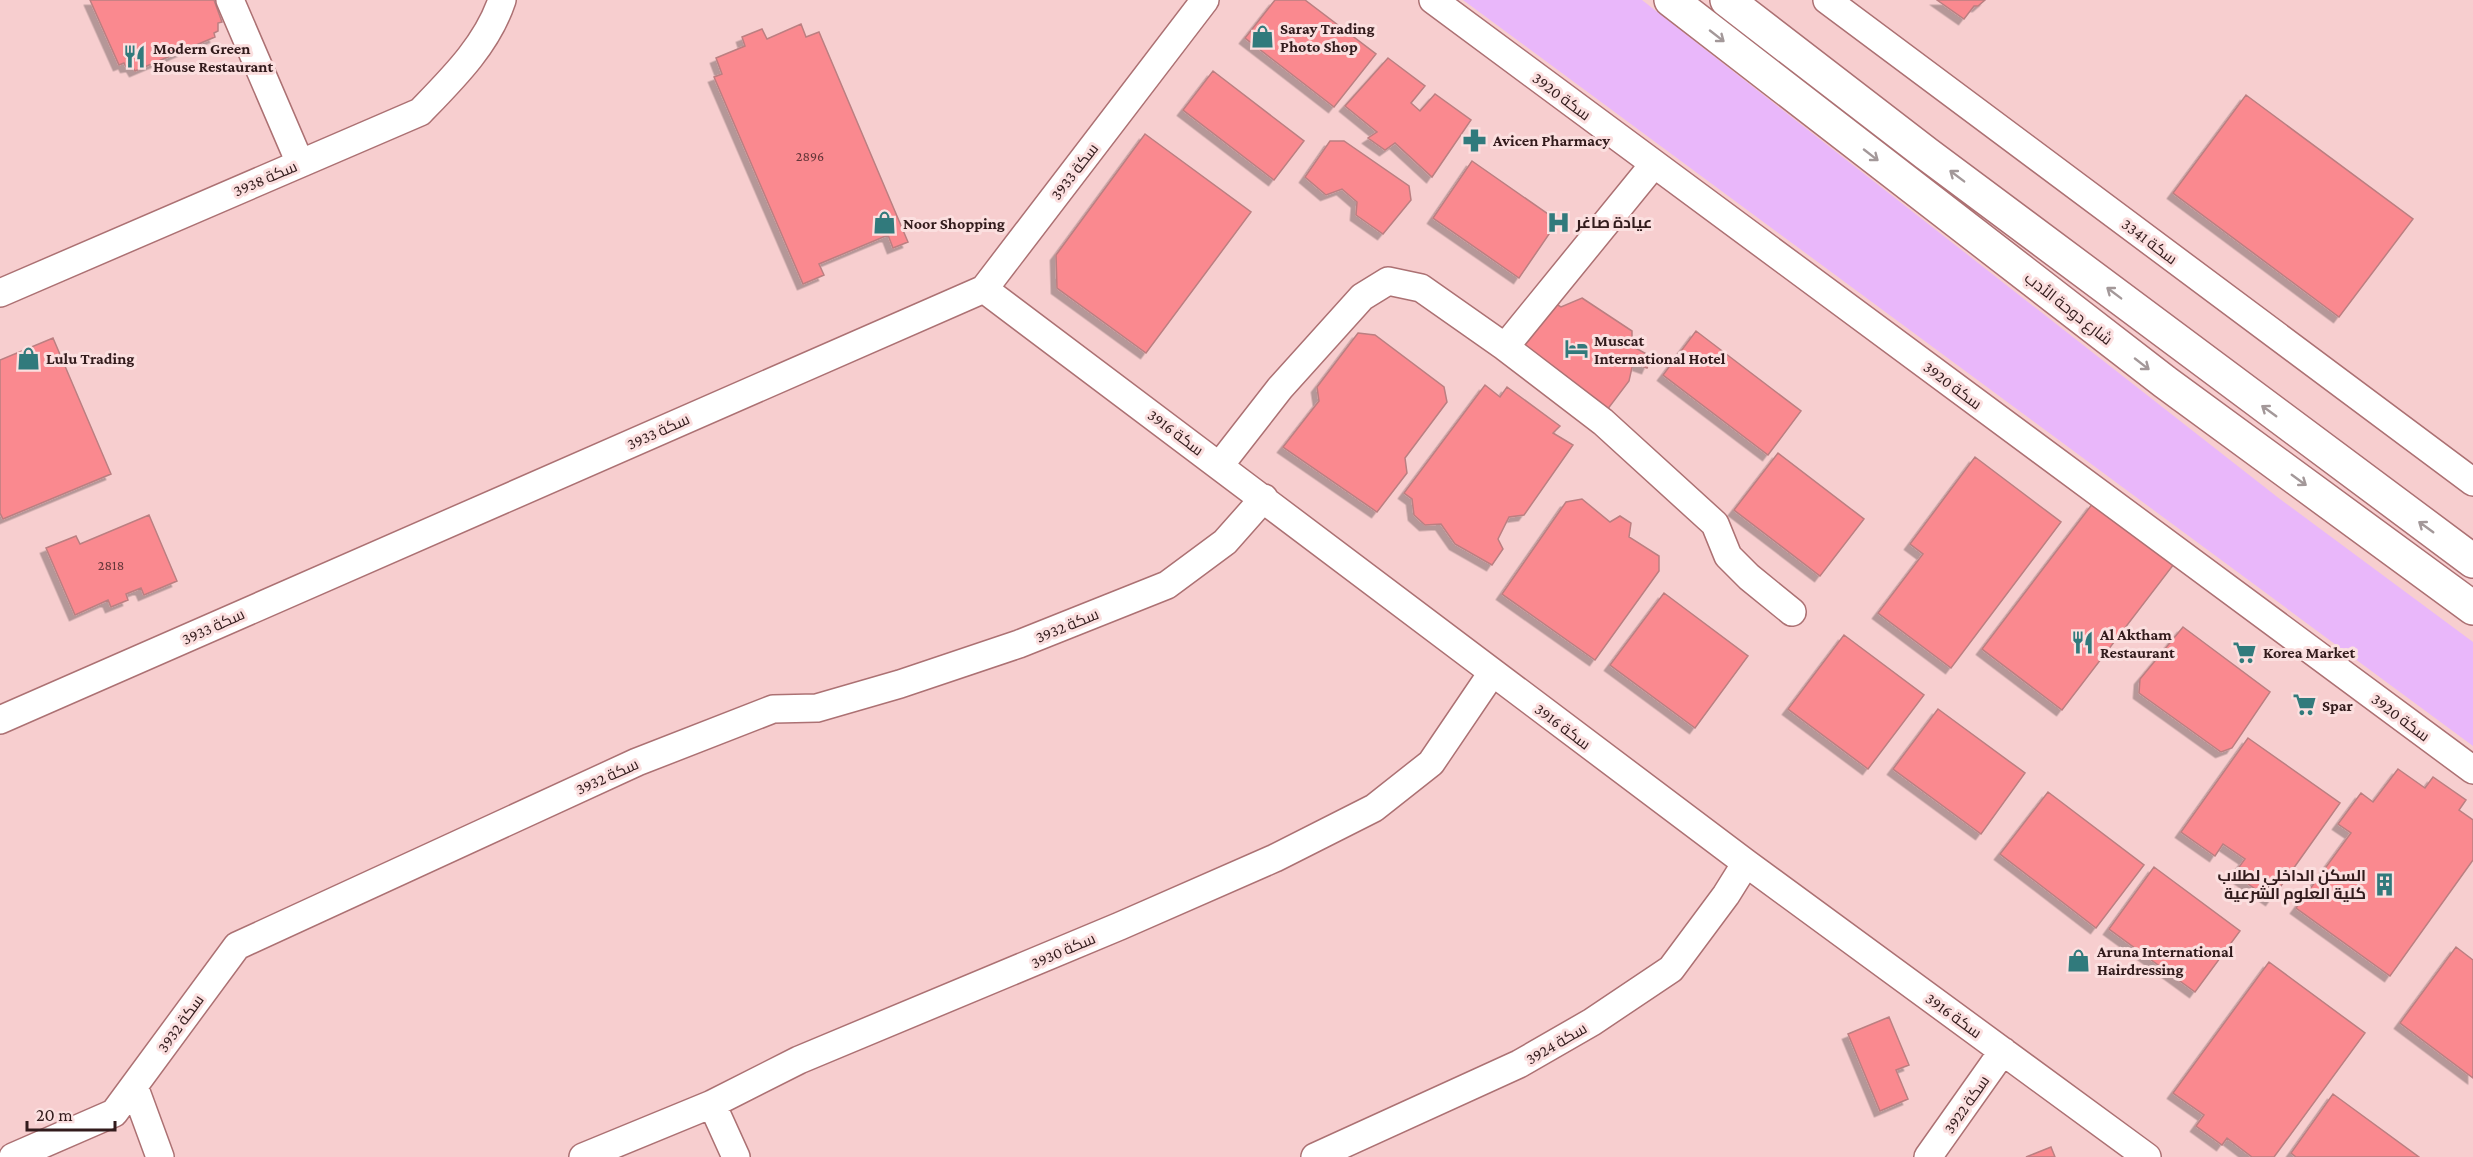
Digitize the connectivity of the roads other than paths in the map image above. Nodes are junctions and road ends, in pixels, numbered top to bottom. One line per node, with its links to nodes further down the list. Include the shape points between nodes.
1 (230, 0): 9 (street)
2 (518, 0): 8 (street, سكة 3938)
3 (1205, 0): 11 (street, سكة 3933)
4 (1433, 0): 10 (street, سكة 3920)
5 (1671, 0): 18 (main road, شارع دوحة الأدب, one-way to 18, via 2165,382)
6 (1727, 0): 17 (main road, one-way to 6)
7 (1827, 0): 15 (street, سكة 3341)
8 (499, 9): 9 (street, سكة 3938, via 463,66 420,112)
9 (300, 163): 12 (street, سكة 3938)
10 (1654, 164): 13 (street); 22 (street, سكة 3920)
11 (984, 289): 14 (street, سكة 3916); 21 (street, سكة 3933)
12 (0, 293)
13 (1505, 347): 14 (street, via 1421,288 1388,281 1362,297 1280,388); 19 (street, via 1603,422 1715,524 1728,556)
14 (1220, 465): 16 (street, سكة 3916)
15 (2473, 482)
16 (1264, 498): 20 (street, سكة 3916); 25 (street, سكة 3932, via 1225,542 1167,585 1019,644 900,684 817,708 773,709 637,762 237,946)
17 (2473, 561)
18 (2473, 608)
19 (1792, 612)
20 (1492, 673): 23 (street, سكة 3916); 26 (street, سكة 3930, via 1431,763 1374,808 1120,926 799,1060)
21 (0, 720)
22 (2473, 770)
23 (1746, 863): 24 (street, سكة 3916); 31 (street, سكة 3924, via 1671,969 1520,1064)
24 (2003, 1051): 32 (street, سكة 3922); 33 (street, سكة 3916)
25 (134, 1086): 27 (street, سكة 3932, via 114,1113); 28 (street)
26 (712, 1104): 29 (street, سكة 3930); 30 (street)
27 (13, 1157)
28 (160, 1157)
29 (583, 1157)
30 (736, 1157)
31 (1315, 1157)
32 (1928, 1157)
33 (2147, 1157)

